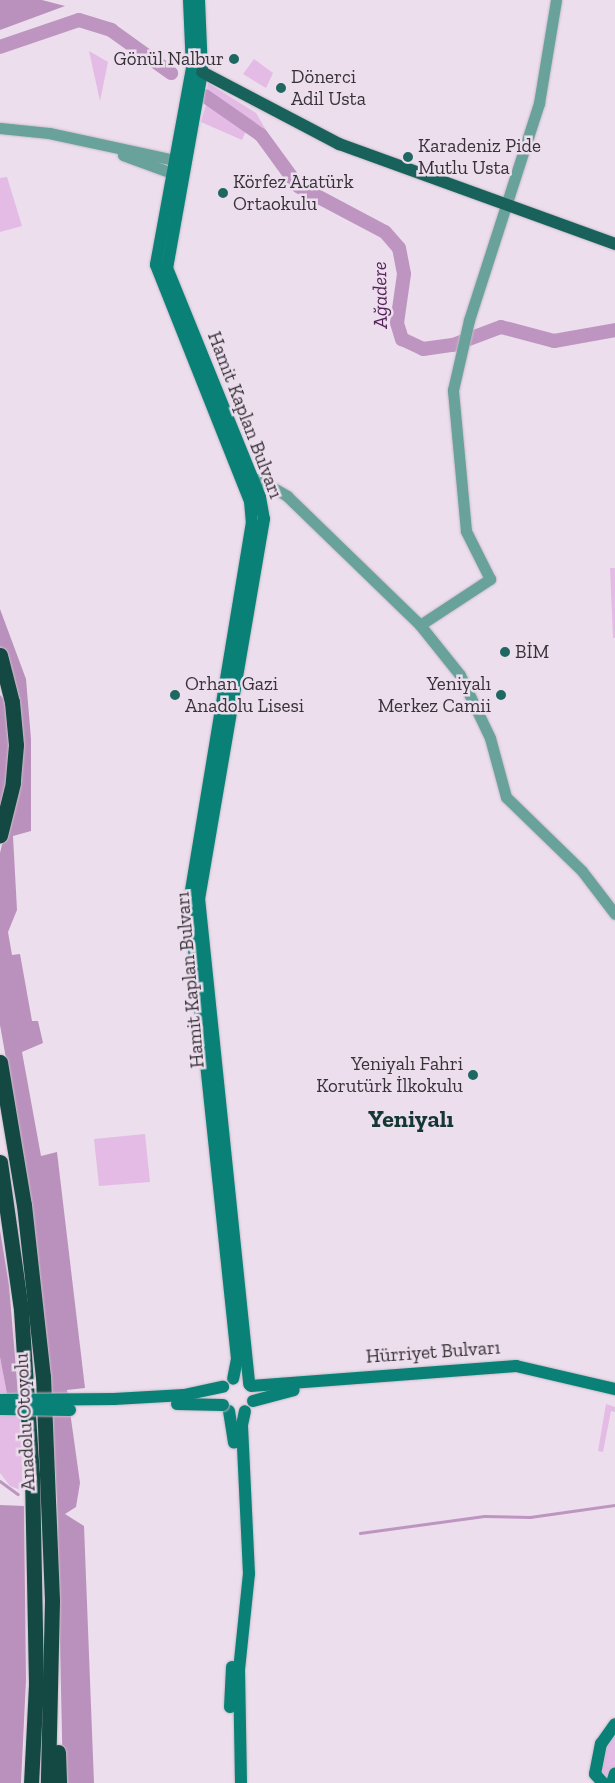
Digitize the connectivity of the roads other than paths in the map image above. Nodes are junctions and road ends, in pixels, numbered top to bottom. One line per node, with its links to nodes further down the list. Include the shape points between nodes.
1 (189, 0): 6 (main road, Hamit Kaplan Bulvarı, via 192,68)
2 (199, 0): 4 (main road, Hamit Kaplan Bulvarı)
3 (556, 0): 7 (street, via 540,103)
4 (202, 72): 6 (main road, Hamit Kaplan Bulvarı); 7 (main road, via 339,144)
5 (0, 128): 6 (street, via 36,130)
6 (179, 168): 9 (main road, Hamit Kaplan Bulvarı, via 156,265)
7 (505, 205): 8 (main road); 10 (street, via 469,320 453,390 457,466 466,532 490,579)
8 (615, 244)
9 (247, 480): 10 (street, via 276,487 312,516); 17 (main road, Hamit Kaplan Bulvarı, via 252,531 189,902 237,1359); 18 (main road, Hamit Kaplan Bulvarı, via 262,502 262,528 198,898)
10 (420, 625): 14 (street, via 460,675 490,738 506,796 582,871)
11 (0, 656): 12 (highway)
12 (4, 680): 13 (highway, via 15,766)
13 (0, 836)
14 (615, 914)
15 (0, 1062): 25 (highway, Anadolu Otoyolu, via 38,1318 48,1474)
16 (0, 1162): 28 (highway, Anadolu Otoyolu, via 21,1310 32,1474 36,1600)
17 (228, 1383): 18 (main road); 21 (main road, bridge, via 184,1395); 23 (main road, Hamit Kaplan Bulvarı)
18 (250, 1385): 19 (main road, Hürriyet Bulvarı, via 516,1366); 22 (main road, Hamit Kaplan Bulvarı)
19 (615, 1389)
20 (615, 1398): 22 (main road, Hürriyet Bulvarı, via 515,1374 299,1390)
21 (0, 1400)
22 (249, 1406): 23 (main road, Hürriyet Bulvarı); 32 (main road, Hamit Kaplan Bulvarı, via 242,1426 249,1574 239,1670)
23 (226, 1408): 24 (main road, bridge); 31 (main road, Hamit Kaplan Bulvarı, via 241,1574 230,1684)
24 (0, 1409)
25 (52, 1648): 29 (highway, Anadolu Otoyolu); 30 (highway)
26 (615, 1724): 33 (main road, via 601,1744 595,1774)
27 (615, 1773): 34 (main road)
28 (30, 1783)
29 (48, 1783)
30 (59, 1783)
31 (232, 1783)
32 (241, 1783)
33 (603, 1783)
34 (612, 1783)

